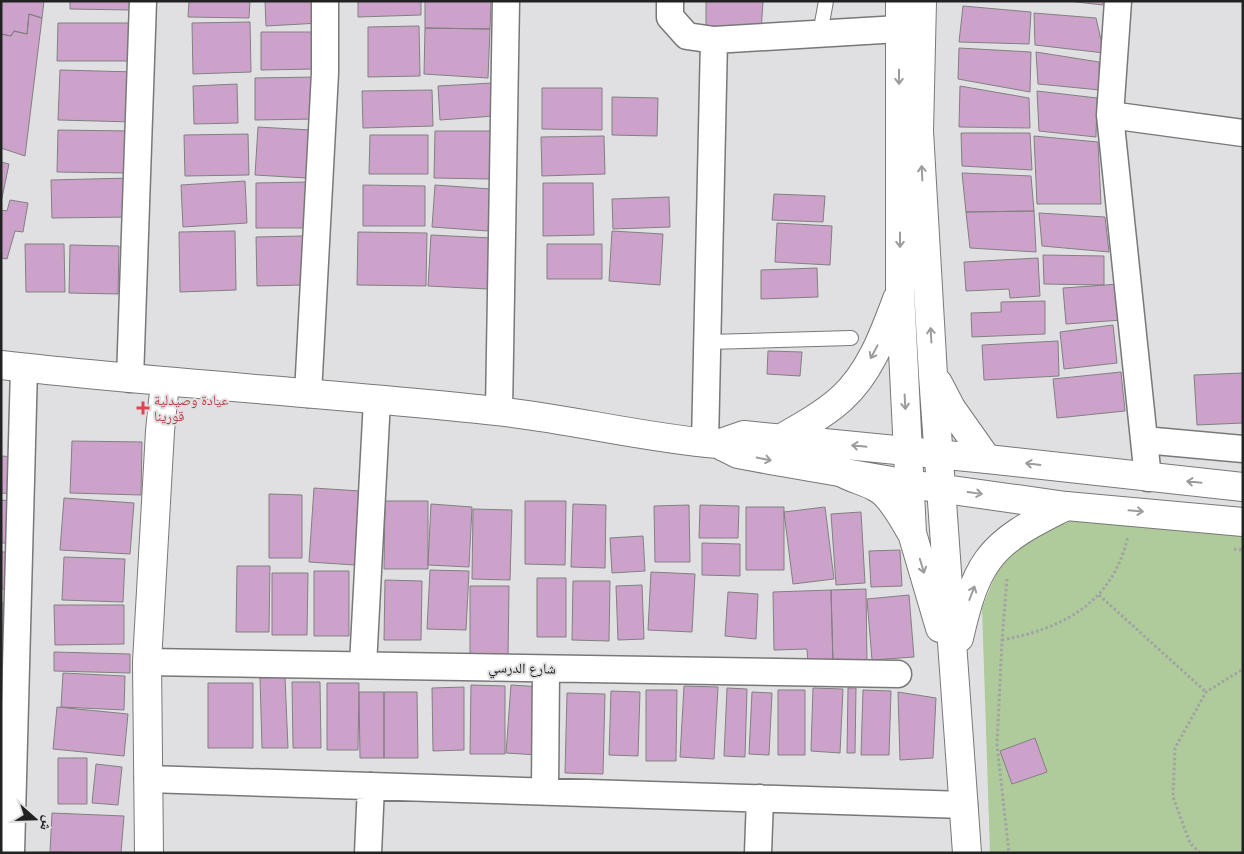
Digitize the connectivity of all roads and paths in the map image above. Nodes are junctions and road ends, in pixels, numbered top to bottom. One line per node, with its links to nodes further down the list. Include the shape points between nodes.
1 (143, 1): 19 (street)
2 (325, 1): 21 (street, via 325,73)
3 (506, 1): 23 (street)
4 (670, 1): 11 (street, via 670,17 687,36)
5 (826, 1): 10 (lane)
6 (900, 1): 9 (street)
7 (922, 1): 18 (street, one-way to 7, via 920,131)
8 (1118, 1): 12 (street)
9 (899, 29): 10 (street); 14 (street, one-way to 14)
10 (820, 34): 11 (street)
11 (714, 40): 16 (street)
12 (1110, 115): 13 (street); 25 (street)
13 (1243, 133)
14 (900, 291): 24 (street, one-way to 24, via 858,381 824,412); 28 (street, one-way to 28)
15 (851, 338): 16 (lane)
16 (708, 342): 26 (street)
17 (13, 366): 19 (street); 57 (street)
18 (933, 375): 29 (street); 30 (street, via 950,408)
19 (130, 379): 20 (street)
20 (165, 382): 21 (street); 45 (street)
21 (308, 394): 22 (street)
22 (377, 400): 23 (street); 46 (street)
23 (499, 411): 26 (street)
24 (780, 439): 26 (street, via 744,435); 28 (street, one-way to 24)
25 (1144, 440): 27 (street); 32 (street)
26 (712, 443): 31 (street, one-way to 31, via 738,454)
27 (1243, 449)
28 (907, 451): 29 (street); 33 (street)
29 (939, 454): 30 (street); 35 (street)
30 (987, 459): 32 (street, one-way to 30)
31 (841, 472): 33 (street); 39 (street, via 879,488)
32 (1148, 478): 34 (street, one-way to 32)
33 (909, 484): 35 (street); 39 (street)
34 (1243, 487)
35 (941, 488): 36 (street, one-way to 36); 50 (street)
36 (1066, 506): 37 (street, one-way to 37); 50 (street, one-way to 36, via 966,610 988,560 1008,539)
37 (1243, 522)
38 (1130, 530): 43 (path, via 1113,576)
39 (912, 533): 50 (street, one-way to 50)
40 (1233, 548): 41 (path)
41 (1243, 550)
42 (1008, 575): 44 (path)
43 (1098, 595): 44 (path, via 1080,611 1056,625); 51 (path)
44 (1002, 640): 62 (path, via 997,745)
45 (147, 662): 46 (street, شارع الدرسي); 52 (street)
46 (363, 665): 47 (street, شارع الدرسي)
47 (546, 669): 49 (street, شارع الدرسي); 54 (street)
48 (1243, 669): 51 (path)
49 (898, 674)
50 (954, 675): 56 (street)
51 (1206, 692): 63 (path, via 1176,748 1173,797 1190,843)
52 (148, 779): 53 (street); 58 (street)
53 (371, 786): 54 (street); 59 (street)
54 (545, 791): 55 (street)
55 (760, 798): 56 (street); 60 (street)
56 (964, 805): 61 (street)
57 (11, 853)
58 (149, 853)
59 (368, 853)
60 (758, 853)
61 (967, 853)
62 (1008, 853)
63 (1200, 853)

